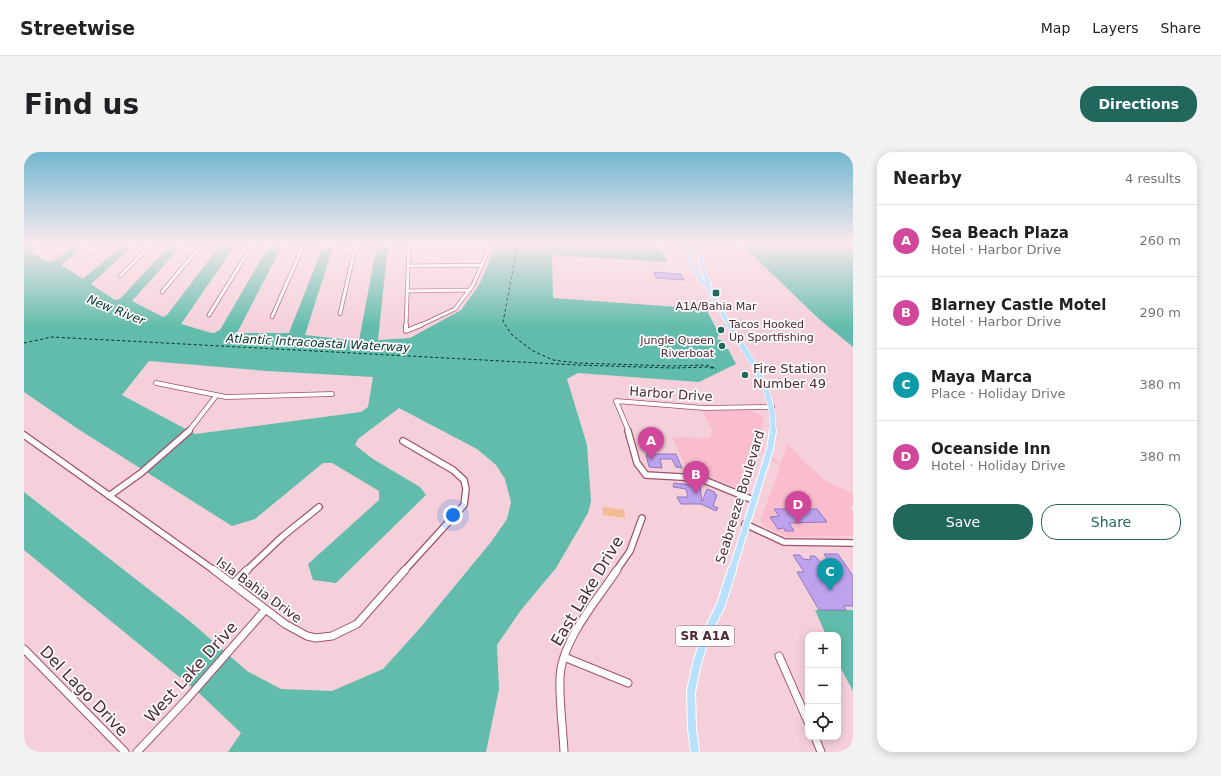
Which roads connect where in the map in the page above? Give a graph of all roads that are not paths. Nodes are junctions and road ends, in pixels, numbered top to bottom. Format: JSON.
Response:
{"nodes":[{"id":1,"x":124,"y":272,"type":"edge"},
{"id":2,"x":179,"y":272,"type":"edge"},
{"id":3,"x":236,"y":272,"type":"edge"},
{"id":4,"x":292,"y":272,"type":"edge"},
{"id":5,"x":350,"y":272,"type":"edge"},
{"id":6,"x":408,"y":272,"type":"edge"},
{"id":7,"x":479,"y":272,"type":"edge"},
{"id":8,"x":698,"y":272,"type":"edge"},
{"id":9,"x":704,"y":272,"type":"edge"},
{"id":10,"x":120,"y":276,"type":"dead end"},
{"id":11,"x":708,"y":287,"type":"junction"},
{"id":12,"x":470,"y":290,"type":"junction"},
{"id":13,"x":407,"y":291,"type":"junction"},
{"id":14,"x":162,"y":292,"type":"dead end"},
{"id":15,"x":340,"y":314,"type":"dead end"},
{"id":16,"x":209,"y":315,"type":"dead end"},
{"id":17,"x":272,"y":316,"type":"dead end"},
{"id":18,"x":156,"y":383,"type":"dead end"},
{"id":19,"x":332,"y":394,"type":"dead end"},
{"id":20,"x":216,"y":396,"type":"junction"},
{"id":21,"x":772,"y":407,"type":"junction"},
{"id":22,"x":24,"y":435,"type":"edge"},
{"id":23,"x":403,"y":441,"type":"dead end"},
{"id":24,"x":109,"y":496,"type":"junction"},
{"id":25,"x":753,"y":500,"type":"junction"},
{"id":26,"x":319,"y":507,"type":"dead end"},
{"id":27,"x":642,"y":518,"type":"dead end"},
{"id":28,"x":745,"y":524,"type":"junction"},
{"id":29,"x":853,"y":543,"type":"edge"},
{"id":30,"x":233,"y":584,"type":"junction"},
{"id":31,"x":265,"y":610,"type":"junction"},
{"id":32,"x":24,"y":649,"type":"edge"},
{"id":33,"x":779,"y":656,"type":"dead end"},
{"id":34,"x":564,"y":657,"type":"junction"},
{"id":35,"x":628,"y":683,"type":"dead end"},
{"id":36,"x":805,"y":715,"type":"edge"},
{"id":37,"x":816,"y":740,"type":"edge"},
{"id":38,"x":125,"y":752,"type":"edge"},
{"id":39,"x":137,"y":752,"type":"edge"},
{"id":40,"x":564,"y":752,"type":"edge"},
{"id":41,"x":695,"y":752,"type":"edge"},
{"id":42,"x":821,"y":752,"type":"edge"}],
"edges":[{"from":1,"to":10,"type":"street"},
{"from":2,"to":14,"type":"street"},
{"from":3,"to":16,"type":"street"},
{"from":4,"to":17,"type":"street"},
{"from":5,"to":15,"type":"street"},
{"from":6,"to":13,"type":"street"},
{"from":7,"to":12,"type":"street"},
{"from":8,"to":11,"type":"main road","name":"Seabreeze Boulevard","number":"SR A1A"},
{"from":9,"to":11,"type":"main road","number":"SR A1A"},
{"from":11,"to":21,"type":"main road","name":"Seabreeze Boulevard","number":"SR A1A"},
{"from":12,"to":13,"type":"street"},
{"from":12,"to":13,"type":"street"},
{"from":18,"to":20,"type":"street"},
{"from":19,"to":20,"type":"street"},
{"from":20,"to":24,"type":"street"},
{"from":21,"to":25,"type":"main road","name":"Seabreeze Boulevard","number":"SR A1A"},
{"from":21,"to":25,"type":"street","name":"Harbor Drive"},
{"from":22,"to":24,"type":"street","name":"Isla Bahia Drive"},
{"from":23,"to":31,"type":"street","name":"Isla Bahia Drive"},
{"from":24,"to":30,"type":"street","name":"Isla Bahia Drive"},
{"from":25,"to":28,"type":"main road","name":"Seabreeze Boulevard","number":"SR A1A"},
{"from":26,"to":30,"type":"street"},
{"from":27,"to":34,"type":"street","name":"East Lake Drive"},
{"from":28,"to":29,"type":"street"},
{"from":28,"to":41,"type":"main road","name":"Seabreeze Boulevard","number":"SR A1A"},
{"from":30,"to":31,"type":"street","name":"Isla Bahia Drive"},
{"from":31,"to":39,"type":"street","name":"West Lake Drive"},
{"from":32,"to":38,"type":"street","name":"Del Lago Drive"},
{"from":33,"to":36,"type":"street"},
{"from":34,"to":35,"type":"street"},
{"from":34,"to":40,"type":"street","name":"East Lake Drive"},
{"from":37,"to":42,"type":"street"}]}
